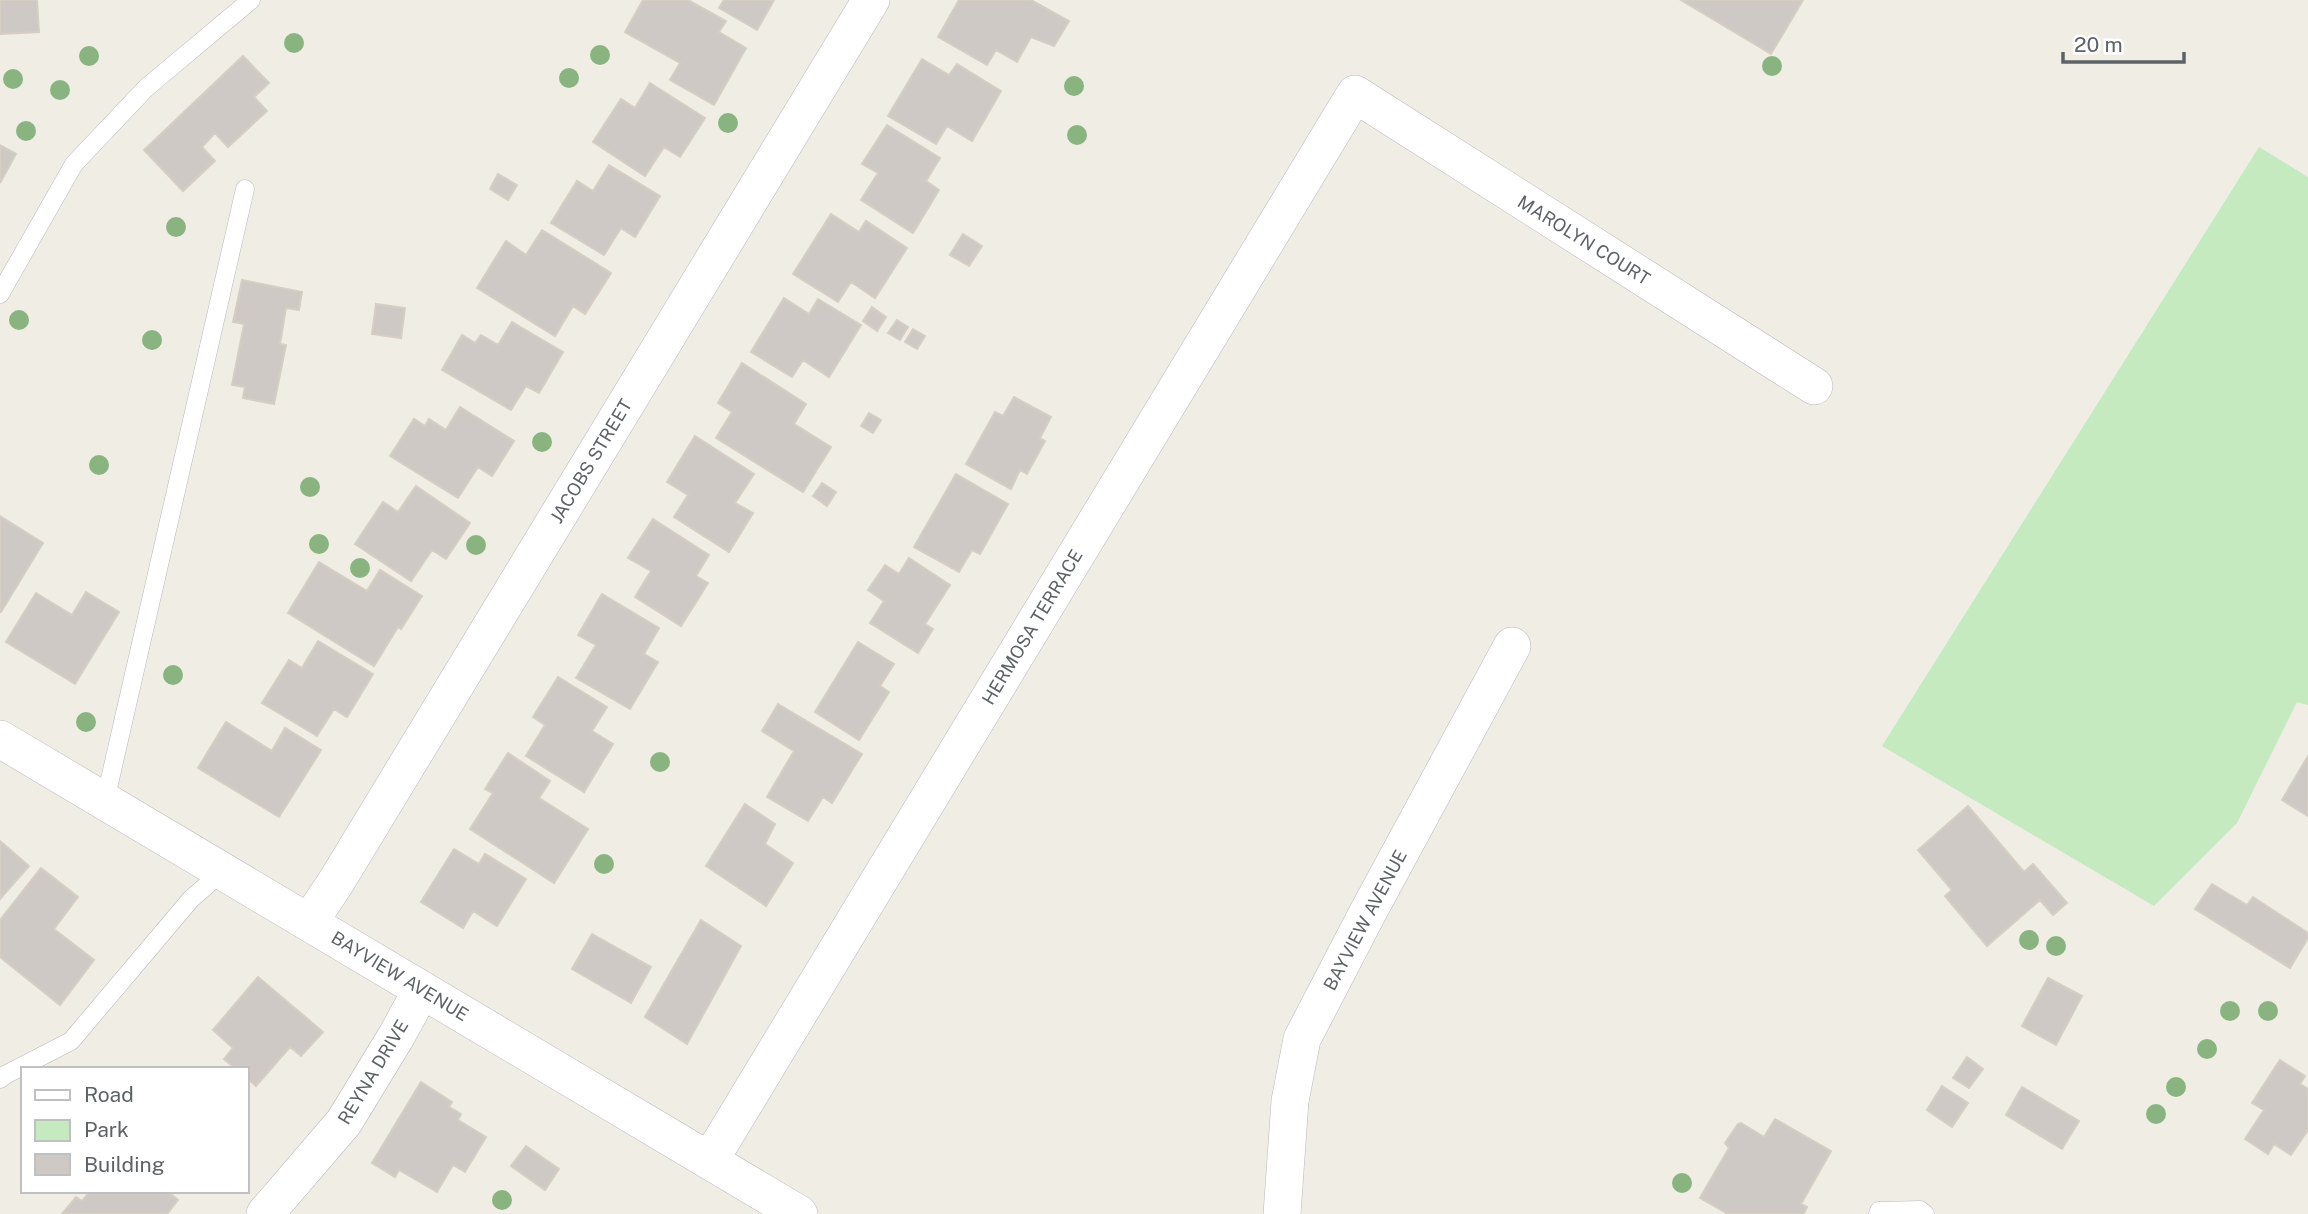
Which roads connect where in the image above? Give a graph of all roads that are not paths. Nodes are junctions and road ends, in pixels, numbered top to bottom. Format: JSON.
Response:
{"nodes":[{"id":1,"x":251,"y":0,"type":"edge"},
{"id":2,"x":871,"y":0,"type":"edge"},
{"id":3,"x":1355,"y":94,"type":"joint"},
{"id":4,"x":245,"y":189,"type":"dead end"},
{"id":5,"x":0,"y":294,"type":"edge"},
{"id":6,"x":1814,"y":386,"type":"dead end"},
{"id":7,"x":1512,"y":646,"type":"dead end"},
{"id":8,"x":0,"y":739,"type":"edge"},
{"id":9,"x":105,"y":801,"type":"junction"},
{"id":10,"x":223,"y":871,"type":"junction"},
{"id":11,"x":310,"y":922,"type":"junction"},
{"id":12,"x":421,"y":991,"type":"junction"},
{"id":13,"x":2,"y":1075,"type":"edge"},
{"id":14,"x":710,"y":1160,"type":"junction"},
{"id":15,"x":265,"y":1214,"type":"edge"},
{"id":16,"x":799,"y":1214,"type":"edge"},
{"id":17,"x":1282,"y":1214,"type":"edge"},
{"id":18,"x":1878,"y":1214,"type":"edge"},
{"id":19,"x":1925,"y":1214,"type":"edge"}],
"edges":[{"from":1,"to":5,"type":"lane"},
{"from":2,"to":11,"type":"street","name":"JACOBS STREET"},
{"from":3,"to":6,"type":"street","name":"MAROLYN COURT"},
{"from":3,"to":14,"type":"street","name":"HERMOSA TERRACE"},
{"from":4,"to":9,"type":"lane"},
{"from":7,"to":17,"type":"street","name":"BAYVIEW AVENUE"},
{"from":8,"to":9,"type":"street","name":"BAYVIEW AVENUE"},
{"from":9,"to":10,"type":"street","name":"BAYVIEW AVENUE"},
{"from":10,"to":11,"type":"street","name":"BAYVIEW AVENUE"},
{"from":10,"to":13,"type":"lane"},
{"from":11,"to":12,"type":"street","name":"BAYVIEW AVENUE"},
{"from":12,"to":14,"type":"street","name":"BAYVIEW AVENUE"},
{"from":12,"to":15,"type":"street","name":"REYNA DRIVE"},
{"from":14,"to":16,"type":"street","name":"BAYVIEW AVENUE"},
{"from":18,"to":19,"type":"lane"}]}
